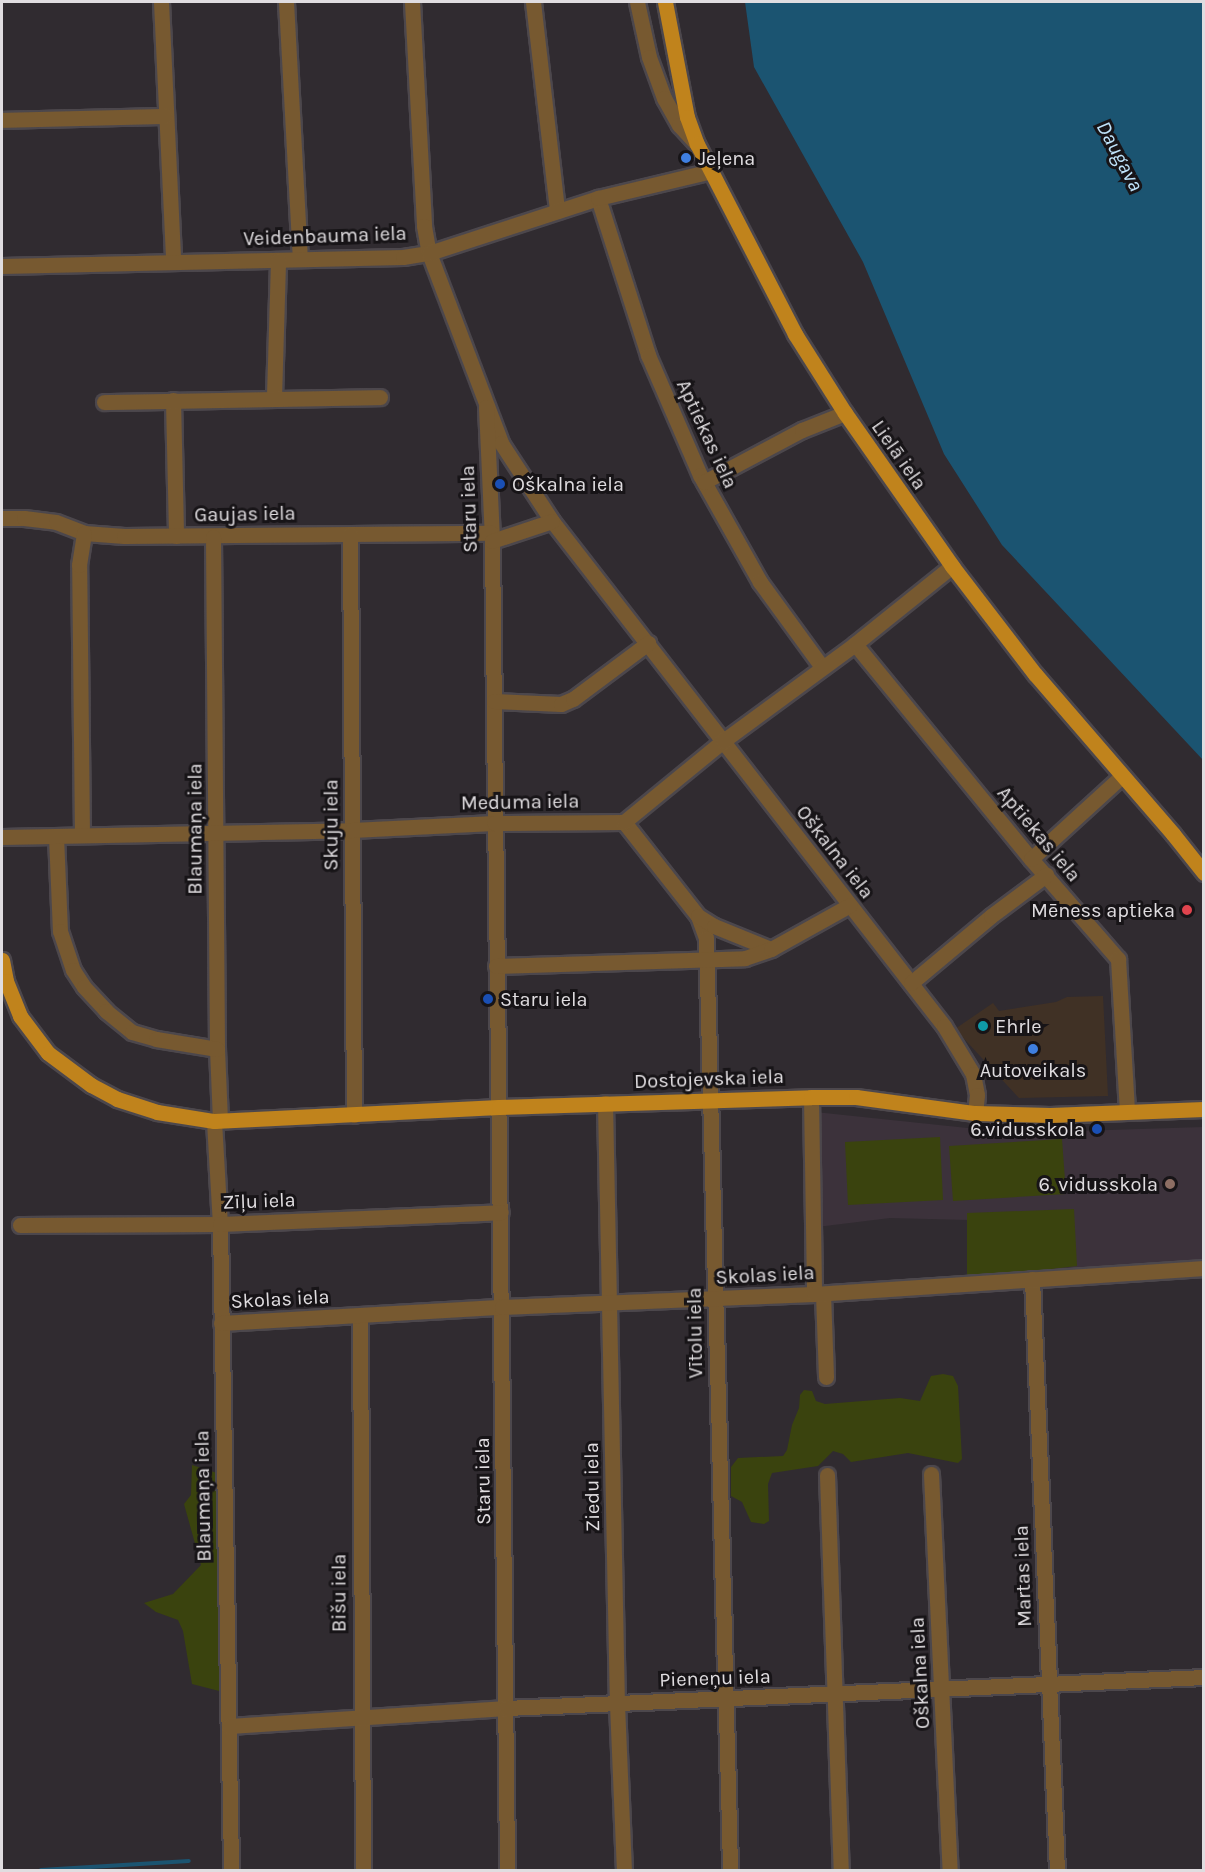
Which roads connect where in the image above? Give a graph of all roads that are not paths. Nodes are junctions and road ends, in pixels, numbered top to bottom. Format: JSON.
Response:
{"nodes":[{"id":1,"x":161,"y":2,"type":"edge"},
{"id":2,"x":286,"y":2,"type":"edge"},
{"id":3,"x":412,"y":2,"type":"edge"},
{"id":4,"x":533,"y":2,"type":"edge"},
{"id":5,"x":637,"y":2,"type":"edge"},
{"id":6,"x":665,"y":2,"type":"edge"},
{"id":7,"x":165,"y":116,"type":"junction"},
{"id":8,"x":2,"y":120,"type":"edge"},
{"id":9,"x":697,"y":144,"type":"junction"},
{"id":10,"x":711,"y":171,"type":"junction"},
{"id":11,"x":598,"y":198,"type":"junction"},
{"id":12,"x":557,"y":211,"type":"junction"},
{"id":13,"x":429,"y":252,"type":"junction"},
{"id":14,"x":300,"y":258,"type":"junction"},
{"id":15,"x":173,"y":260,"type":"junction"},
{"id":16,"x":278,"y":260,"type":"junction"},
{"id":17,"x":2,"y":266,"type":"edge"},
{"id":18,"x":274,"y":397,"type":"junction"},
{"id":19,"x":380,"y":397,"type":"dead end"},
{"id":20,"x":173,"y":400,"type":"junction"},
{"id":21,"x":104,"y":402,"type":"dead end"},
{"id":22,"x":486,"y":407,"type":"junction"},
{"id":23,"x":844,"y":413,"type":"junction"},
{"id":24,"x":704,"y":482,"type":"junction"},
{"id":25,"x":2,"y":518,"type":"edge"},
{"id":26,"x":552,"y":521,"type":"junction"},
{"id":27,"x":84,"y":532,"type":"junction"},
{"id":28,"x":350,"y":534,"type":"junction"},
{"id":29,"x":176,"y":536,"type":"junction"},
{"id":30,"x":213,"y":537,"type":"junction"},
{"id":31,"x":491,"y":537,"type":"junction"},
{"id":32,"x":952,"y":566,"type":"junction"},
{"id":33,"x":648,"y":643,"type":"junction"},
{"id":34,"x":855,"y":644,"type":"junction"},
{"id":35,"x":822,"y":666,"type":"junction"},
{"id":36,"x":494,"y":701,"type":"junction"},
{"id":37,"x":723,"y":741,"type":"junction"},
{"id":38,"x":1122,"y":776,"type":"junction"},
{"id":39,"x":624,"y":822,"type":"junction"},
{"id":40,"x":494,"y":823,"type":"junction"},
{"id":41,"x":352,"y":830,"type":"junction"},
{"id":42,"x":216,"y":833,"type":"junction"},
{"id":43,"x":82,"y":835,"type":"junction"},
{"id":44,"x":56,"y":836,"type":"junction"},
{"id":45,"x":2,"y":837,"type":"edge"},
{"id":46,"x":1031,"y":860,"type":"junction"},
{"id":47,"x":1203,"y":873,"type":"edge"},
{"id":48,"x":1046,"y":875,"type":"junction"},
{"id":49,"x":850,"y":904,"type":"junction"},
{"id":50,"x":698,"y":916,"type":"junction"},
{"id":51,"x":771,"y":949,"type":"junction"},
{"id":52,"x":2,"y":960,"type":"edge"},
{"id":53,"x":707,"y":961,"type":"junction"},
{"id":54,"x":496,"y":966,"type":"junction"},
{"id":55,"x":910,"y":983,"type":"junction"},
{"id":56,"x":217,"y":1049,"type":"junction"},
{"id":57,"x":811,"y":1097,"type":"junction"},
{"id":58,"x":708,"y":1099,"type":"junction"},
{"id":59,"x":604,"y":1103,"type":"junction"},
{"id":60,"x":499,"y":1107,"type":"junction"},
{"id":61,"x":1203,"y":1109,"type":"edge"},
{"id":62,"x":1127,"y":1112,"type":"junction"},
{"id":63,"x":975,"y":1113,"type":"junction"},
{"id":64,"x":354,"y":1115,"type":"junction"},
{"id":65,"x":217,"y":1121,"type":"junction"},
{"id":66,"x":501,"y":1212,"type":"junction"},
{"id":67,"x":220,"y":1224,"type":"junction"},
{"id":68,"x":20,"y":1225,"type":"dead end"},
{"id":69,"x":1203,"y":1268,"type":"edge"},
{"id":70,"x":1032,"y":1279,"type":"junction"},
{"id":71,"x":819,"y":1294,"type":"junction"},
{"id":72,"x":715,"y":1299,"type":"junction"},
{"id":73,"x":610,"y":1302,"type":"junction"},
{"id":74,"x":502,"y":1307,"type":"junction"},
{"id":75,"x":360,"y":1315,"type":"junction"},
{"id":76,"x":221,"y":1323,"type":"junction"},
{"id":77,"x":825,"y":1377,"type":"dead end"},
{"id":78,"x":931,"y":1474,"type":"dead end"},
{"id":79,"x":827,"y":1475,"type":"dead end"},
{"id":80,"x":1203,"y":1677,"type":"edge"},
{"id":81,"x":1048,"y":1683,"type":"junction"},
{"id":82,"x":942,"y":1688,"type":"junction"},
{"id":83,"x":834,"y":1695,"type":"junction"},
{"id":84,"x":724,"y":1698,"type":"junction"},
{"id":85,"x":617,"y":1704,"type":"junction"},
{"id":86,"x":506,"y":1708,"type":"junction"},
{"id":87,"x":360,"y":1717,"type":"junction"},
{"id":88,"x":229,"y":1726,"type":"junction"},
{"id":89,"x":231,"y":1870,"type":"edge"},
{"id":90,"x":363,"y":1870,"type":"edge"},
{"id":91,"x":507,"y":1870,"type":"edge"},
{"id":92,"x":624,"y":1870,"type":"edge"},
{"id":93,"x":730,"y":1870,"type":"edge"},
{"id":94,"x":841,"y":1870,"type":"edge"},
{"id":95,"x":950,"y":1870,"type":"edge"},
{"id":96,"x":1057,"y":1870,"type":"edge"}],
"edges":[{"from":1,"to":7,"type":"street"},
{"from":2,"to":14,"type":"street"},
{"from":3,"to":13,"type":"street","name":"Oškalna iela"},
{"from":4,"to":12,"type":"street"},
{"from":5,"to":9,"type":"street"},
{"from":6,"to":9,"type":"main road","name":"Lielā iela"},
{"from":7,"to":8,"type":"street"},
{"from":7,"to":15,"type":"street"},
{"from":9,"to":10,"type":"main road","name":"Lielā iela"},
{"from":10,"to":11,"type":"street","name":"Veidenbauma iela"},
{"from":10,"to":23,"type":"main road","name":"Lielā iela"},
{"from":11,"to":12,"type":"street","name":"Veidenbauma iela"},
{"from":11,"to":24,"type":"street","name":"Aptiekas iela"},
{"from":12,"to":13,"type":"street","name":"Veidenbauma iela"},
{"from":13,"to":14,"type":"street","name":"Veidenbauma iela"},
{"from":13,"to":22,"type":"street","name":"Oškalna iela"},
{"from":14,"to":16,"type":"street","name":"Veidenbauma iela"},
{"from":15,"to":16,"type":"street","name":"Veidenbauma iela"},
{"from":15,"to":17,"type":"street","name":"Veidenbauma iela"},
{"from":16,"to":18,"type":"street"},
{"from":18,"to":19,"type":"street"},
{"from":18,"to":20,"type":"street"},
{"from":20,"to":21,"type":"street"},
{"from":20,"to":29,"type":"street"},
{"from":22,"to":26,"type":"street","name":"Oškalna iela"},
{"from":22,"to":31,"type":"street","name":"Staru iela"},
{"from":23,"to":24,"type":"street"},
{"from":23,"to":32,"type":"main road","name":"Lielā iela"},
{"from":24,"to":35,"type":"street","name":"Aptiekas iela"},
{"from":25,"to":27,"type":"street","name":"Gaujas iela"},
{"from":26,"to":31,"type":"street","name":"Gaujas iela"},
{"from":26,"to":33,"type":"street","name":"Oškalna iela"},
{"from":27,"to":29,"type":"street","name":"Gaujas iela"},
{"from":27,"to":43,"type":"street"},
{"from":28,"to":30,"type":"street","name":"Gaujas iela"},
{"from":28,"to":31,"type":"street","name":"Gaujas iela"},
{"from":28,"to":41,"type":"street","name":"Skuju iela"},
{"from":29,"to":30,"type":"street","name":"Gaujas iela"},
{"from":30,"to":42,"type":"street","name":"Blaumaņa iela"},
{"from":31,"to":36,"type":"street","name":"Staru iela"},
{"from":32,"to":34,"type":"street"},
{"from":32,"to":38,"type":"main road","name":"Lielā iela"},
{"from":33,"to":36,"type":"street"},
{"from":33,"to":37,"type":"street","name":"Oškalna iela"},
{"from":34,"to":35,"type":"street"},
{"from":34,"to":46,"type":"street","name":"Aptiekas iela"},
{"from":35,"to":37,"type":"street"},
{"from":36,"to":40,"type":"street","name":"Staru iela"},
{"from":37,"to":39,"type":"street"},
{"from":37,"to":49,"type":"street","name":"Oškalna iela"},
{"from":38,"to":46,"type":"street"},
{"from":38,"to":47,"type":"main road","name":"Lielā iela"},
{"from":39,"to":40,"type":"street","name":"Meduma iela"},
{"from":39,"to":50,"type":"street","name":"Vītolu iela"},
{"from":40,"to":41,"type":"street","name":"Meduma iela"},
{"from":40,"to":54,"type":"street","name":"Staru iela"},
{"from":41,"to":42,"type":"street","name":"Meduma iela"},
{"from":41,"to":64,"type":"street","name":"Skuju iela"},
{"from":42,"to":43,"type":"street","name":"Meduma iela"},
{"from":42,"to":56,"type":"street","name":"Blaumaņa iela"},
{"from":43,"to":44,"type":"street","name":"Meduma iela"},
{"from":44,"to":45,"type":"street","name":"Meduma iela"},
{"from":44,"to":56,"type":"street"},
{"from":46,"to":48,"type":"street","name":"Aptiekas iela"},
{"from":48,"to":55,"type":"street"},
{"from":48,"to":62,"type":"street","name":"Aptiekas iela"},
{"from":49,"to":51,"type":"street"},
{"from":49,"to":55,"type":"street","name":"Oškalna iela"},
{"from":50,"to":51,"type":"street"},
{"from":50,"to":53,"type":"street","name":"Vītolu iela"},
{"from":51,"to":53,"type":"street"},
{"from":52,"to":65,"type":"main road","name":"Dostojevska iela"},
{"from":53,"to":54,"type":"street"},
{"from":53,"to":58,"type":"street","name":"Vītolu iela"},
{"from":54,"to":60,"type":"street","name":"Staru iela"},
{"from":55,"to":63,"type":"street","name":"Oškalna iela"},
{"from":56,"to":65,"type":"street","name":"Blaumaņa iela"},
{"from":57,"to":58,"type":"main road","name":"Dostojevska iela"},
{"from":57,"to":63,"type":"main road","name":"Dostojevska iela"},
{"from":57,"to":71,"type":"street"},
{"from":58,"to":59,"type":"main road","name":"Dostojevska iela"},
{"from":58,"to":72,"type":"street","name":"Vītolu iela"},
{"from":59,"to":60,"type":"main road","name":"Dostojevska iela"},
{"from":59,"to":73,"type":"street","name":"Ziedu iela"},
{"from":60,"to":64,"type":"main road","name":"Dostojevska iela"},
{"from":60,"to":66,"type":"street","name":"Staru iela"},
{"from":61,"to":62,"type":"main road","name":"Dostojevska iela"},
{"from":62,"to":63,"type":"main road","name":"Dostojevska iela"},
{"from":64,"to":65,"type":"main road","name":"Dostojevska iela"},
{"from":65,"to":67,"type":"street","name":"Blaumaņa iela"},
{"from":66,"to":67,"type":"street","name":"Zīļu iela"},
{"from":66,"to":74,"type":"street","name":"Staru iela"},
{"from":67,"to":68,"type":"street","name":"Zīļu iela"},
{"from":67,"to":76,"type":"street","name":"Blaumaņa iela"},
{"from":69,"to":70,"type":"street","name":"Skolas iela"},
{"from":70,"to":71,"type":"street","name":"Skolas iela"},
{"from":70,"to":81,"type":"street","name":"Martas iela"},
{"from":71,"to":72,"type":"street","name":"Skolas iela"},
{"from":71,"to":77,"type":"street"},
{"from":72,"to":73,"type":"street","name":"Skolas iela"},
{"from":72,"to":84,"type":"street","name":"Vītolu iela"},
{"from":73,"to":74,"type":"street","name":"Skolas iela"},
{"from":73,"to":85,"type":"street","name":"Ziedu iela"},
{"from":74,"to":75,"type":"street","name":"Skolas iela"},
{"from":74,"to":86,"type":"street","name":"Staru iela"},
{"from":75,"to":76,"type":"street","name":"Skolas iela"},
{"from":75,"to":87,"type":"street","name":"Bišu iela"},
{"from":76,"to":88,"type":"street","name":"Blaumaņa iela"},
{"from":78,"to":82,"type":"street","name":"Oškalna iela"},
{"from":79,"to":83,"type":"street"},
{"from":80,"to":81,"type":"street","name":"Pieneņu iela"},
{"from":81,"to":82,"type":"street","name":"Pieneņu iela"},
{"from":81,"to":96,"type":"street","name":"Martas iela"},
{"from":82,"to":83,"type":"street","name":"Pieneņu iela"},
{"from":82,"to":95,"type":"street","name":"Oškalna iela"},
{"from":83,"to":84,"type":"street","name":"Pieneņu iela"},
{"from":83,"to":94,"type":"street"},
{"from":84,"to":85,"type":"street","name":"Pieneņu iela"},
{"from":84,"to":93,"type":"street","name":"Vītolu iela"},
{"from":85,"to":86,"type":"street","name":"Pieneņu iela"},
{"from":85,"to":92,"type":"street","name":"Ziedu iela"},
{"from":86,"to":87,"type":"street","name":"Pieneņu iela"},
{"from":86,"to":91,"type":"street","name":"Staru iela"},
{"from":87,"to":88,"type":"street","name":"Pieneņu iela"},
{"from":87,"to":90,"type":"street","name":"Bišu iela"},
{"from":88,"to":89,"type":"street","name":"Blaumaņa iela"}]}
